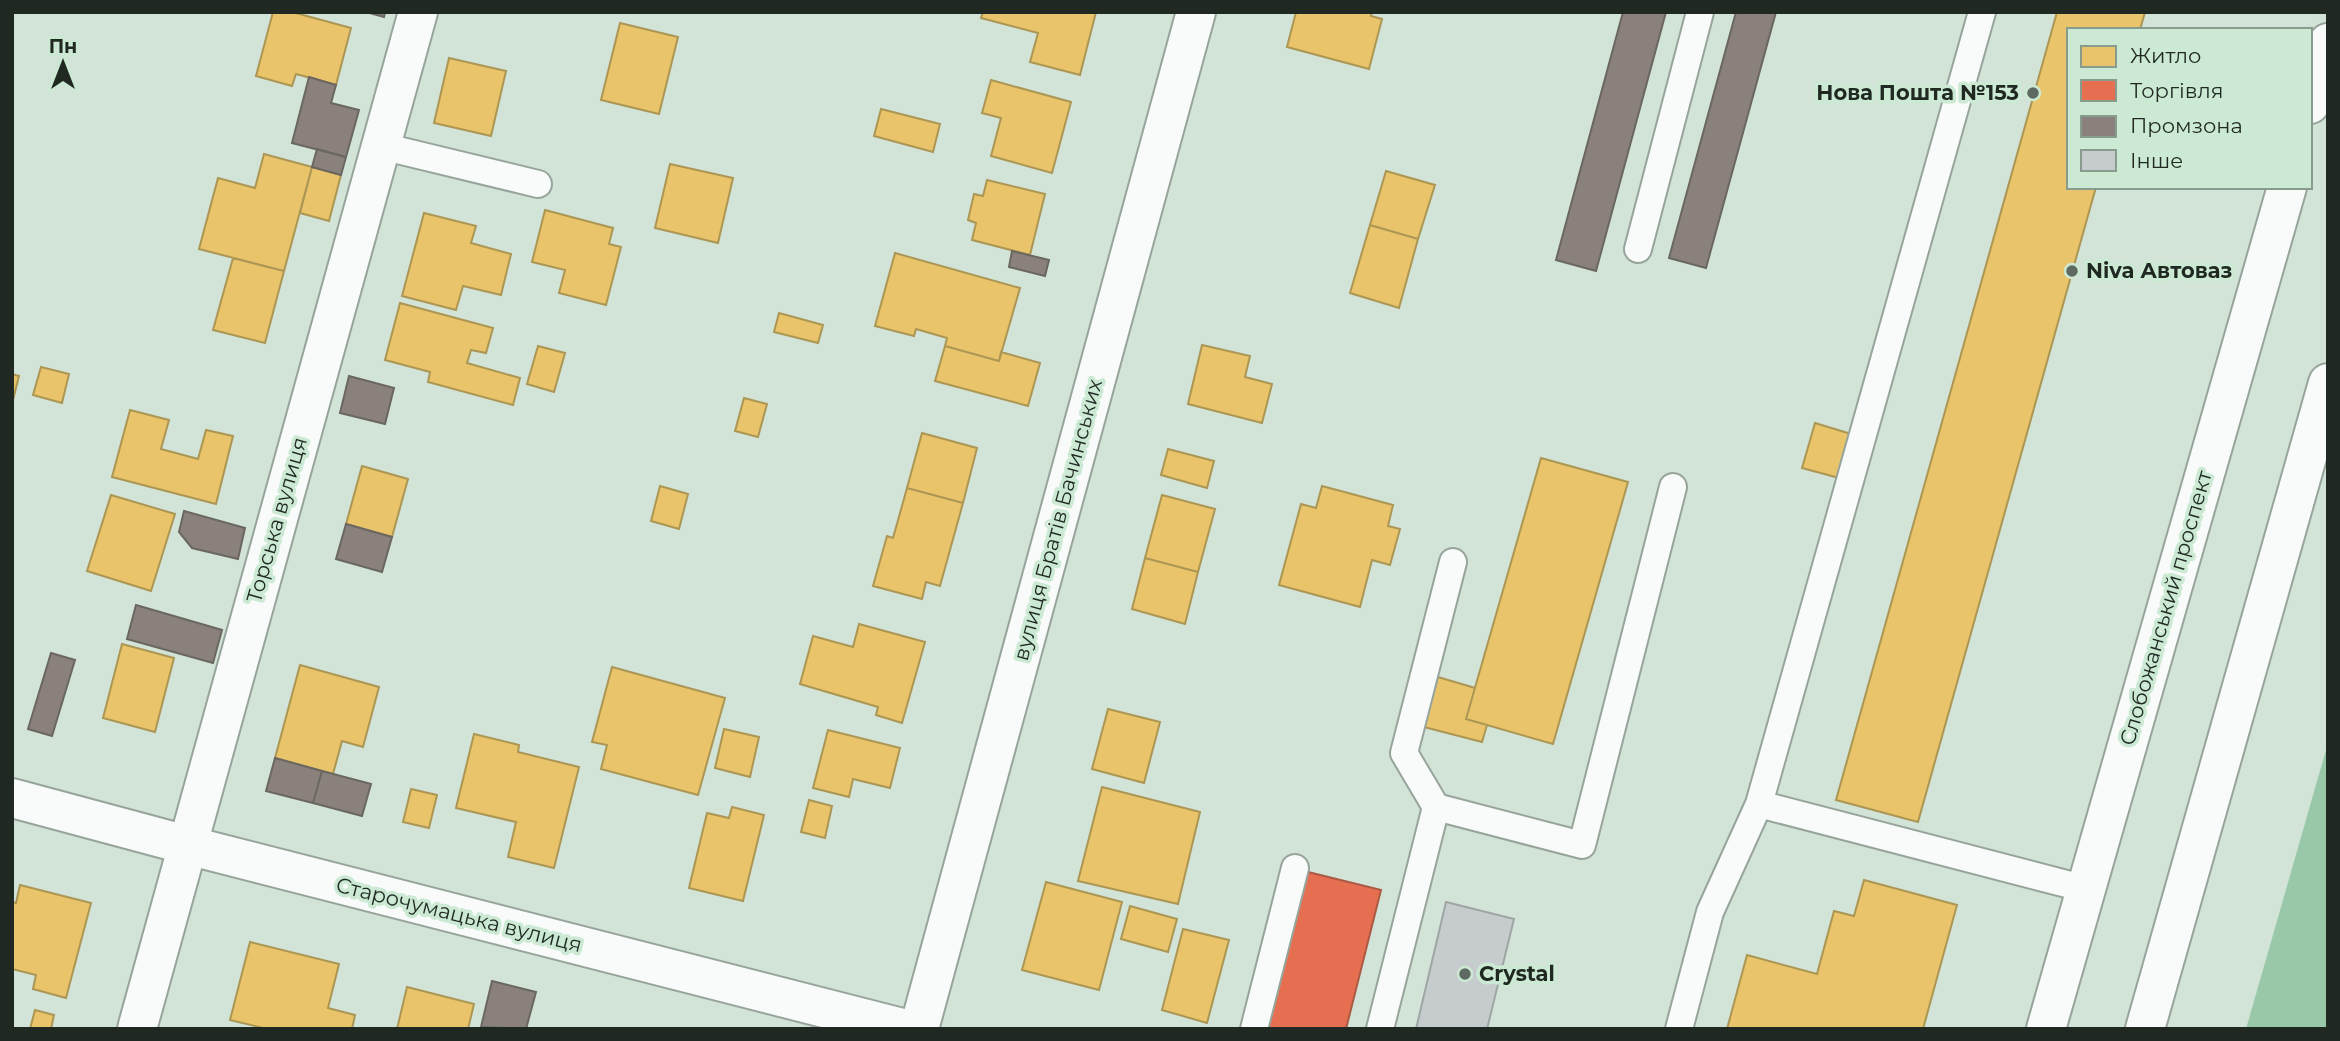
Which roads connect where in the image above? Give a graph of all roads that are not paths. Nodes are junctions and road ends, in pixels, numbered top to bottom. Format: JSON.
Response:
{"nodes":[{"id":1,"x":418,"y":12,"type":"edge"},
{"id":2,"x":1196,"y":12,"type":"edge"},
{"id":3,"x":1700,"y":12,"type":"edge"},
{"id":4,"x":1982,"y":12,"type":"edge"},
{"id":5,"x":2328,"y":43,"type":"edge"},
{"id":6,"x":2312,"y":97,"type":"edge"},
{"id":7,"x":381,"y":146,"type":"junction"},
{"id":8,"x":538,"y":184,"type":"dead end"},
{"id":9,"x":2286,"y":189,"type":"edge"},
{"id":10,"x":1638,"y":249,"type":"dead end"},
{"id":11,"x":2328,"y":383,"type":"edge"},
{"id":12,"x":1674,"y":487,"type":"dead end"},
{"id":13,"x":1453,"y":562,"type":"dead end"},
{"id":14,"x":12,"y":798,"type":"edge"},
{"id":15,"x":1759,"y":804,"type":"junction"},
{"id":16,"x":1436,"y":807,"type":"junction"},
{"id":17,"x":187,"y":845,"type":"junction"},
{"id":18,"x":1296,"y":868,"type":"dead end"},
{"id":19,"x":2086,"y":889,"type":"junction"},
{"id":20,"x":137,"y":1029,"type":"edge"},
{"id":21,"x":906,"y":1029,"type":"edge"},
{"id":22,"x":919,"y":1029,"type":"edge"},
{"id":23,"x":1254,"y":1029,"type":"edge"},
{"id":24,"x":1380,"y":1029,"type":"edge"},
{"id":25,"x":1679,"y":1029,"type":"edge"},
{"id":26,"x":2046,"y":1029,"type":"edge"},
{"id":27,"x":2145,"y":1029,"type":"edge"}],
"edges":[{"from":1,"to":7,"type":"street","name":"Торська вулиця"},
{"from":2,"to":22,"type":"street","name":"вулиця Братів Бачинських"},
{"from":3,"to":10,"type":"lane"},
{"from":4,"to":15,"type":"lane"},
{"from":5,"to":6,"type":"street"},
{"from":7,"to":8,"type":"lane"},
{"from":7,"to":17,"type":"street","name":"Торська вулиця"},
{"from":9,"to":19,"type":"street","name":"Слобожанський проспект"},
{"from":11,"to":27,"type":"street"},
{"from":12,"to":16,"type":"lane"},
{"from":13,"to":16,"type":"lane"},
{"from":14,"to":17,"type":"street","name":"Старочумацька вулиця"},
{"from":15,"to":19,"type":"lane"},
{"from":15,"to":25,"type":"lane"},
{"from":16,"to":24,"type":"lane"},
{"from":17,"to":20,"type":"street","name":"Торська вулиця"},
{"from":17,"to":21,"type":"street","name":"Старочумацька вулиця"},
{"from":18,"to":23,"type":"lane"},
{"from":19,"to":26,"type":"street","name":"Слобожанський проспект"}]}
